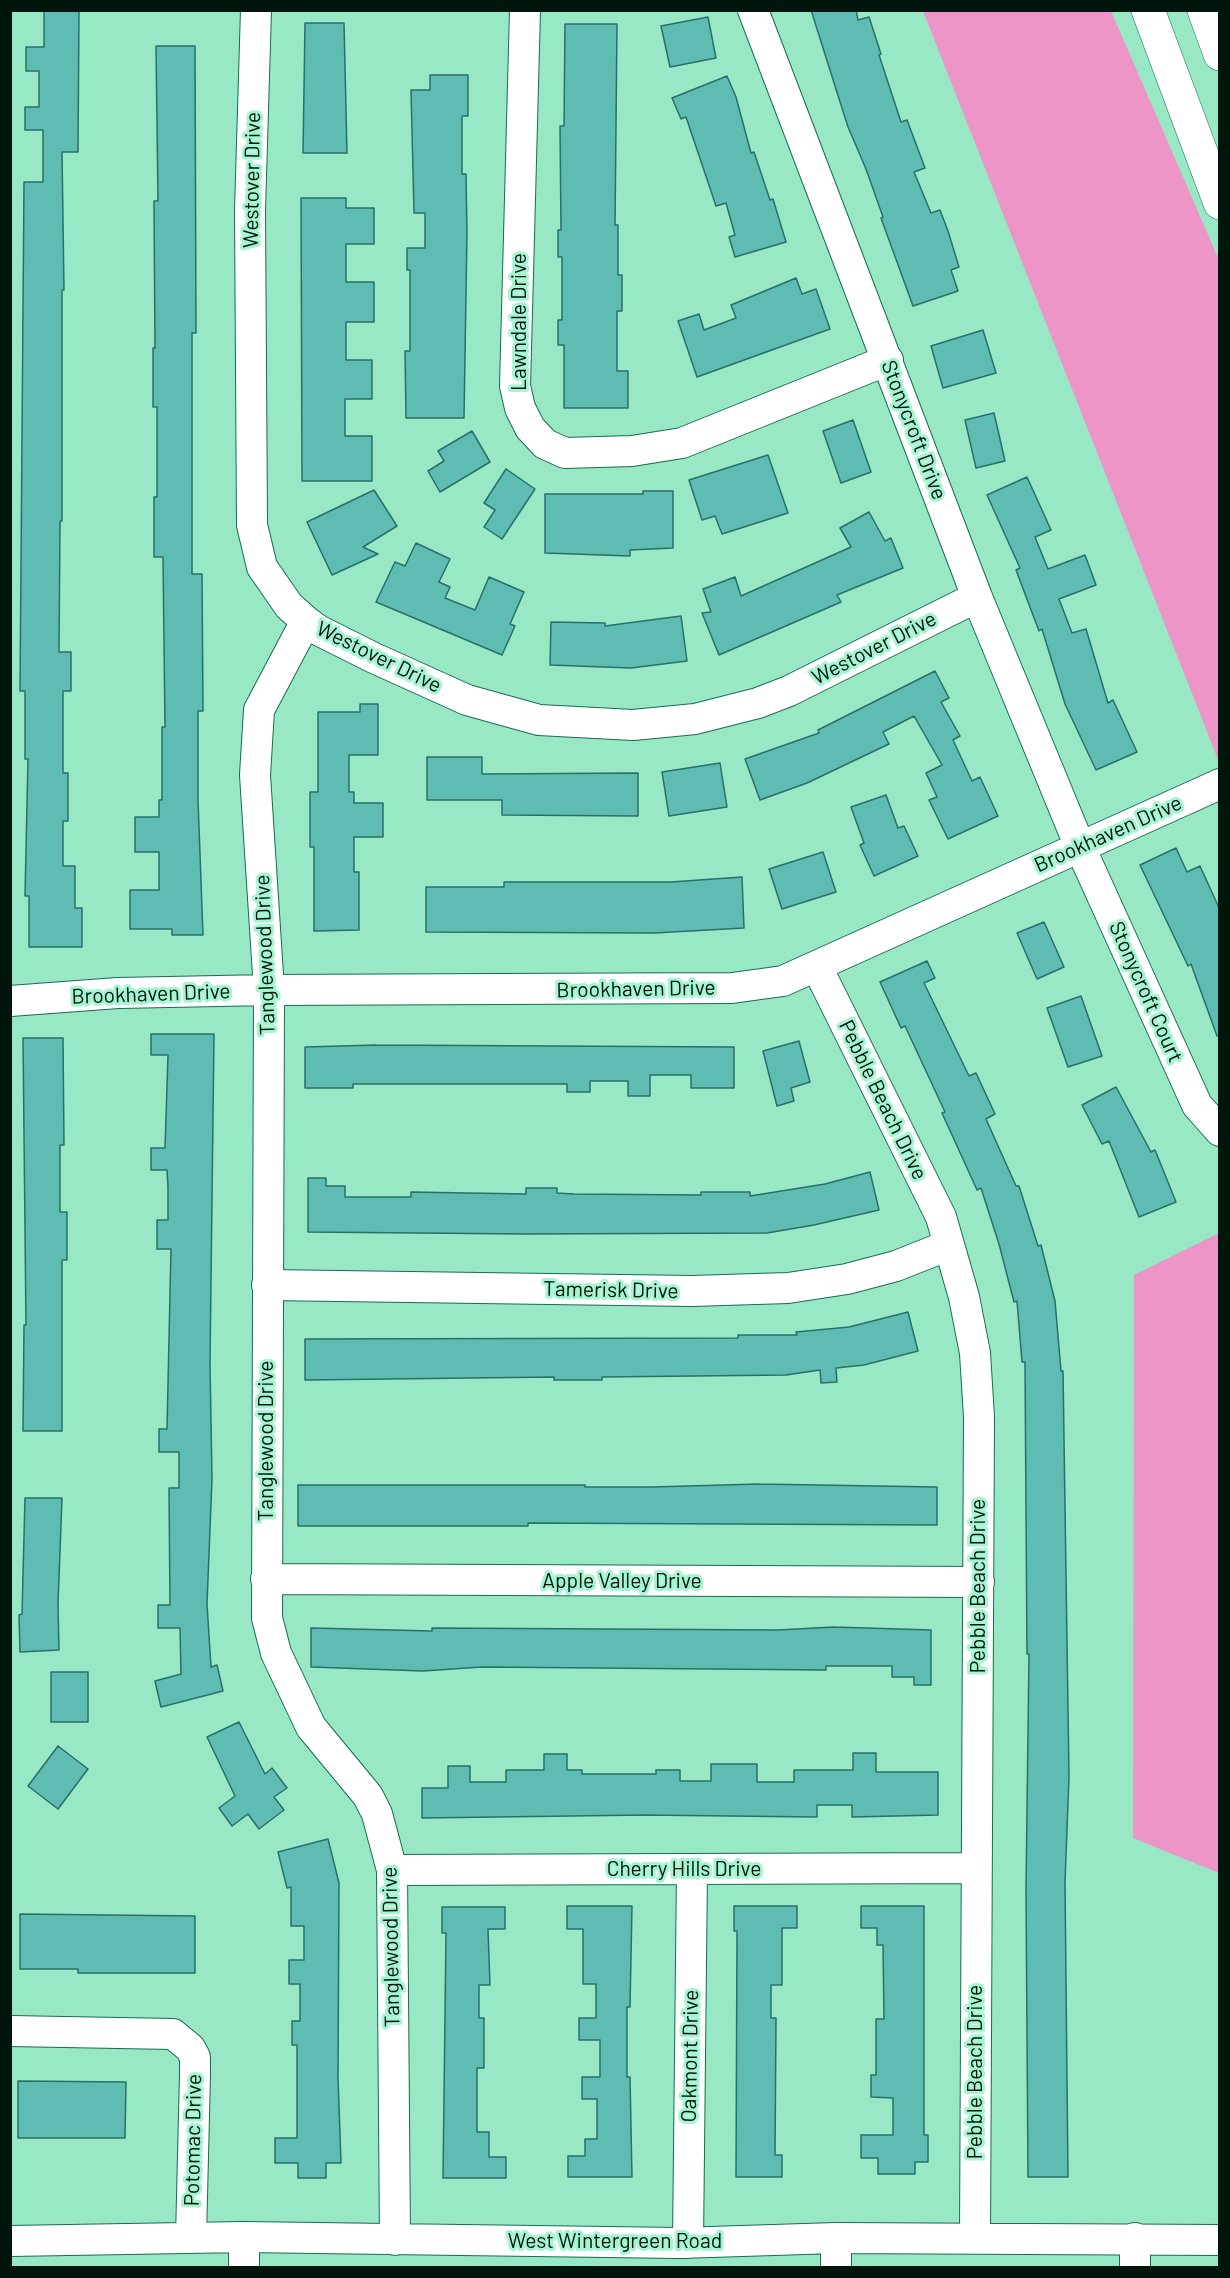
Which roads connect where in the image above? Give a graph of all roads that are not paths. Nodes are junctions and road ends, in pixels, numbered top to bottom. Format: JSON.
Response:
{"nodes":[{"id":1,"x":256,"y":10,"type":"edge"},
{"id":2,"x":525,"y":10,"type":"edge"},
{"id":3,"x":753,"y":10,"type":"edge"},
{"id":4,"x":1148,"y":10,"type":"edge"},
{"id":5,"x":1204,"y":10,"type":"edge"},
{"id":6,"x":1220,"y":54,"type":"edge"},
{"id":7,"x":1220,"y":203,"type":"edge"},
{"id":8,"x":888,"y":360,"type":"junction"},
{"id":9,"x":977,"y":597,"type":"junction"},
{"id":10,"x":306,"y":621,"type":"junction"},
{"id":11,"x":1220,"y":784,"type":"edge"},
{"id":12,"x":1080,"y":847,"type":"junction"},
{"id":13,"x":817,"y":967,"type":"junction"},
{"id":14,"x":269,"y":990,"type":"junction"},
{"id":15,"x":10,"y":1001,"type":"edge"},
{"id":16,"x":1220,"y":1131,"type":"edge"},
{"id":17,"x":949,"y":1245,"type":"junction"},
{"id":18,"x":267,"y":1284,"type":"junction"},
{"id":19,"x":266,"y":1579,"type":"junction"},
{"id":20,"x":979,"y":1582,"type":"junction"},
{"id":21,"x":976,"y":1868,"type":"junction"},
{"id":22,"x":692,"y":1869,"type":"junction"},
{"id":23,"x":392,"y":1870,"type":"junction"},
{"id":24,"x":10,"y":2031,"type":"edge"},
{"id":25,"x":244,"y":2237,"type":"junction"},
{"id":26,"x":191,"y":2238,"type":"junction"},
{"id":27,"x":836,"y":2238,"type":"junction"},
{"id":28,"x":975,"y":2238,"type":"junction"},
{"id":29,"x":1135,"y":2238,"type":"junction"},
{"id":30,"x":394,"y":2240,"type":"junction"},
{"id":31,"x":1220,"y":2240,"type":"edge"},
{"id":32,"x":10,"y":2241,"type":"edge"},
{"id":33,"x":688,"y":2242,"type":"junction"},
{"id":34,"x":540,"y":2254,"type":"edge"},
{"id":35,"x":244,"y":2268,"type":"edge"},
{"id":36,"x":836,"y":2268,"type":"edge"},
{"id":37,"x":1135,"y":2268,"type":"edge"}],
"edges":[{"from":1,"to":10,"type":"street","name":"Westover Drive"},
{"from":2,"to":8,"type":"street","name":"Lawndale Drive"},
{"from":3,"to":8,"type":"street","name":"Stonycroft Drive"},
{"from":4,"to":7,"type":"main road"},
{"from":5,"to":6,"type":"main road"},
{"from":8,"to":9,"type":"street","name":"Stonycroft Drive"},
{"from":9,"to":10,"type":"street","name":"Westover Drive"},
{"from":9,"to":12,"type":"street","name":"Stonycroft Drive"},
{"from":10,"to":14,"type":"street","name":"Tanglewood Drive"},
{"from":11,"to":12,"type":"street","name":"Brookhaven Drive"},
{"from":12,"to":13,"type":"street","name":"Brookhaven Drive"},
{"from":12,"to":16,"type":"street","name":"Stonycroft Court"},
{"from":13,"to":14,"type":"street","name":"Brookhaven Drive"},
{"from":13,"to":17,"type":"street","name":"Pebble Beach Drive"},
{"from":14,"to":15,"type":"street","name":"Brookhaven Drive"},
{"from":14,"to":18,"type":"street","name":"Tanglewood Drive"},
{"from":17,"to":18,"type":"street","name":"Tamerisk Drive"},
{"from":17,"to":20,"type":"street","name":"Pebble Beach Drive"},
{"from":18,"to":19,"type":"street","name":"Tanglewood Drive"},
{"from":19,"to":20,"type":"street","name":"Apple Valley Drive"},
{"from":19,"to":23,"type":"street","name":"Tanglewood Drive"},
{"from":20,"to":21,"type":"street","name":"Pebble Beach Drive"},
{"from":21,"to":22,"type":"street","name":"Cherry Hills Drive"},
{"from":21,"to":28,"type":"street","name":"Pebble Beach Drive"},
{"from":22,"to":23,"type":"street","name":"Cherry Hills Drive"},
{"from":22,"to":33,"type":"street","name":"Oakmont Drive"},
{"from":23,"to":30,"type":"street","name":"Tanglewood Drive"},
{"from":24,"to":26,"type":"street","name":"Potomac Drive"},
{"from":25,"to":26,"type":"street","name":"West Wintergreen Road"},
{"from":25,"to":30,"type":"street","name":"West Wintergreen Road"},
{"from":25,"to":35,"type":"street"},
{"from":26,"to":32,"type":"street","name":"West Wintergreen Road"},
{"from":27,"to":28,"type":"street","name":"West Wintergreen Road"},
{"from":27,"to":33,"type":"street","name":"West Wintergreen Road"},
{"from":27,"to":36,"type":"street"},
{"from":28,"to":29,"type":"street","name":"West Wintergreen Road"},
{"from":29,"to":31,"type":"street","name":"West Wintergreen Road"},
{"from":29,"to":37,"type":"street"},
{"from":30,"to":34,"type":"street","name":"West Wintergreen Road"},
{"from":33,"to":34,"type":"street","name":"West Wintergreen Road"}]}
